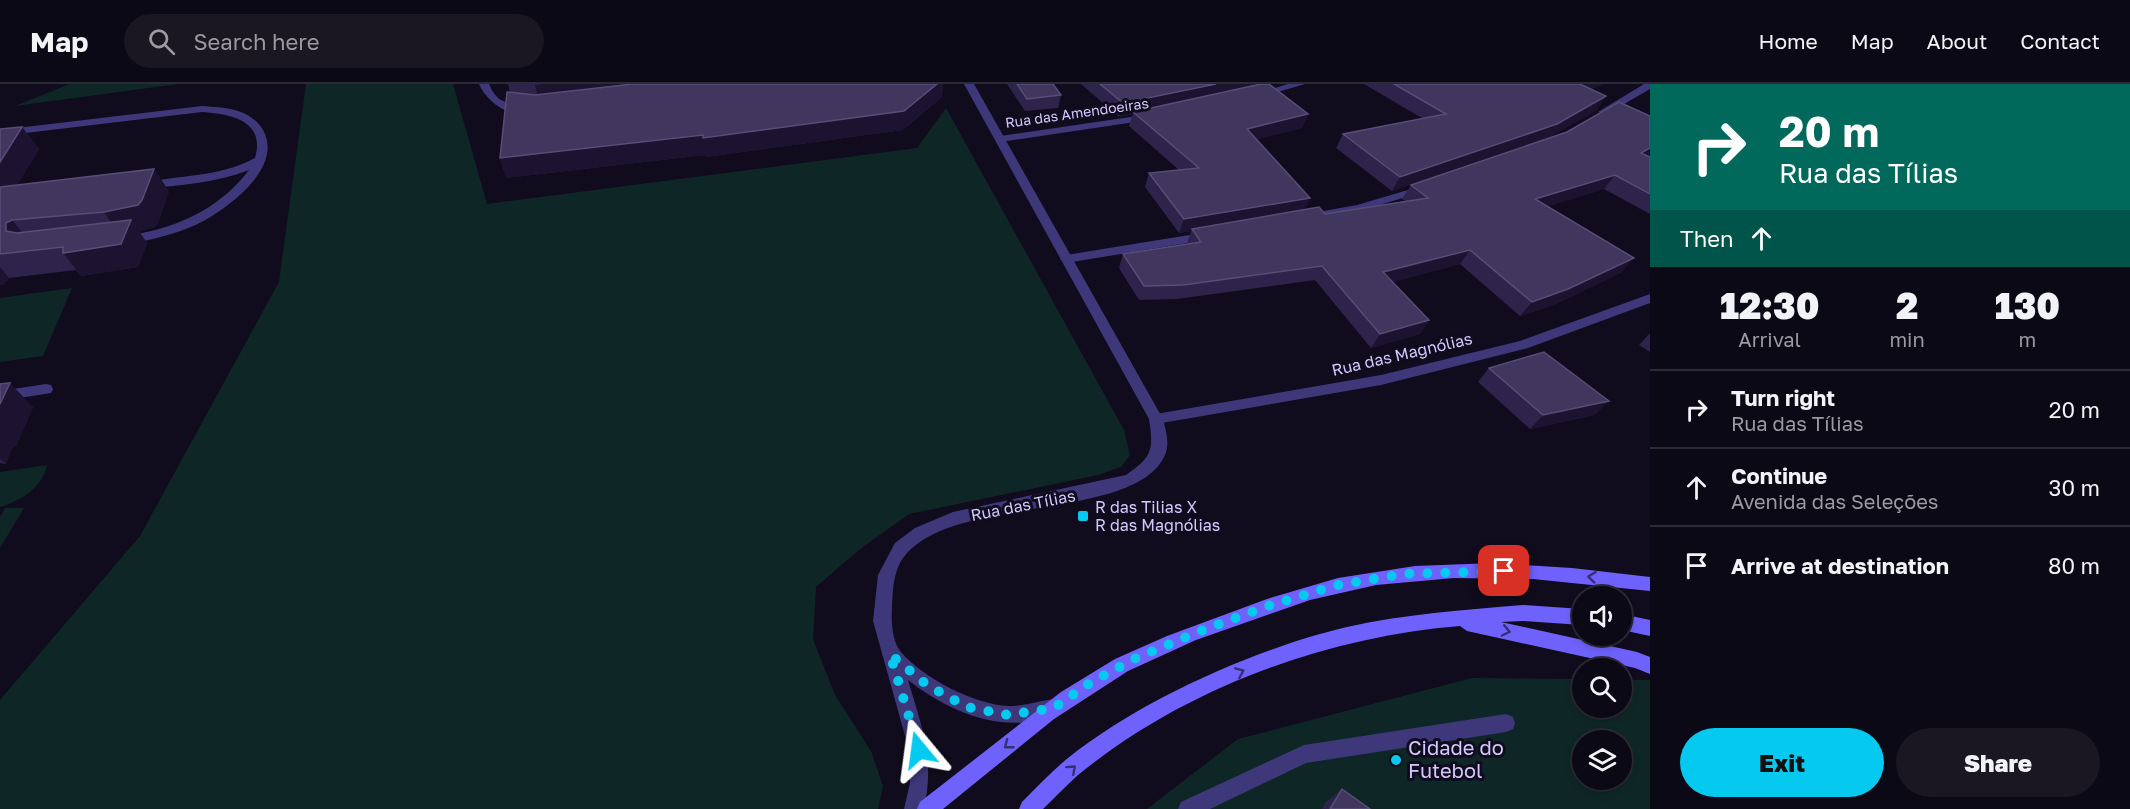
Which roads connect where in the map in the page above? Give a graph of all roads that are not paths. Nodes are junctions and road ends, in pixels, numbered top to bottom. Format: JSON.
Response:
{"nodes":[{"id":1,"x":484,"y":84,"type":"edge"},
{"id":2,"x":969,"y":84,"type":"edge"},
{"id":3,"x":1300,"y":84,"type":"edge"},
{"id":4,"x":1650,"y":85,"type":"edge"},
{"id":5,"x":1249,"y":97,"type":"edge"},
{"id":6,"x":540,"y":109,"type":"edge"},
{"id":7,"x":1164,"y":114,"type":"edge"},
{"id":8,"x":1591,"y":119,"type":"edge"},
{"id":9,"x":0,"y":133,"type":"edge"},
{"id":10,"x":1000,"y":139,"type":"junction"},
{"id":11,"x":262,"y":158,"type":"junction"},
{"id":12,"x":1432,"y":185,"type":"edge"},
{"id":13,"x":134,"y":187,"type":"edge"},
{"id":14,"x":1301,"y":219,"type":"edge"},
{"id":15,"x":1221,"y":233,"type":"edge"},
{"id":16,"x":108,"y":242,"type":"edge"},
{"id":17,"x":1066,"y":259,"type":"junction"},
{"id":18,"x":1650,"y":298,"type":"edge"},
{"id":19,"x":46,"y":389,"type":"dead end"},
{"id":20,"x":0,"y":396,"type":"edge"},
{"id":21,"x":1156,"y":419,"type":"junction"},
{"id":22,"x":1650,"y":584,"type":"edge"},
{"id":23,"x":1572,"y":616,"type":"edge"},
{"id":24,"x":1449,"y":619,"type":"junction"},
{"id":25,"x":1632,"y":624,"type":"edge"},
{"id":26,"x":1650,"y":628,"type":"edge"},
{"id":27,"x":890,"y":654,"type":"junction"},
{"id":28,"x":1650,"y":666,"type":"edge"},
{"id":29,"x":1054,"y":708,"type":"junction"},
{"id":30,"x":1506,"y":723,"type":"dead end"},
{"id":31,"x":914,"y":809,"type":"edge"},
{"id":32,"x":927,"y":809,"type":"edge"},
{"id":33,"x":1029,"y":809,"type":"edge"},
{"id":34,"x":1188,"y":809,"type":"edge"}],
"edges":[{"from":1,"to":6,"type":"street"},
{"from":2,"to":10,"type":"street","name":"Rua das Tílias"},
{"from":3,"to":5,"type":"street"},
{"from":4,"to":8,"type":"street"},
{"from":7,"to":10,"type":"street","name":"Rua das Amendoeiras"},
{"from":9,"to":11,"type":"street"},
{"from":10,"to":17,"type":"street","name":"Rua das Tílias"},
{"from":11,"to":13,"type":"street"},
{"from":11,"to":16,"type":"street"},
{"from":12,"to":14,"type":"street"},
{"from":15,"to":17,"type":"street"},
{"from":17,"to":21,"type":"street","name":"Rua das Tílias"},
{"from":18,"to":21,"type":"street","name":"Rua das Magnólias"},
{"from":19,"to":20,"type":"street"},
{"from":21,"to":27,"type":"street","name":"Rua das Tílias"},
{"from":22,"to":29,"type":"main road","one_way":true},
{"from":23,"to":24,"type":"main road"},
{"from":24,"to":28,"type":"main road","one_way":true},
{"from":33,"to":24,"type":"main road","one_way":true},
{"from":25,"to":26,"type":"main road"},
{"from":27,"to":29,"type":"street"},
{"from":27,"to":31,"type":"street","name":"Rua das Tílias"},
{"from":29,"to":32,"type":"main road","one_way":true},
{"from":30,"to":34,"type":"street"}]}
